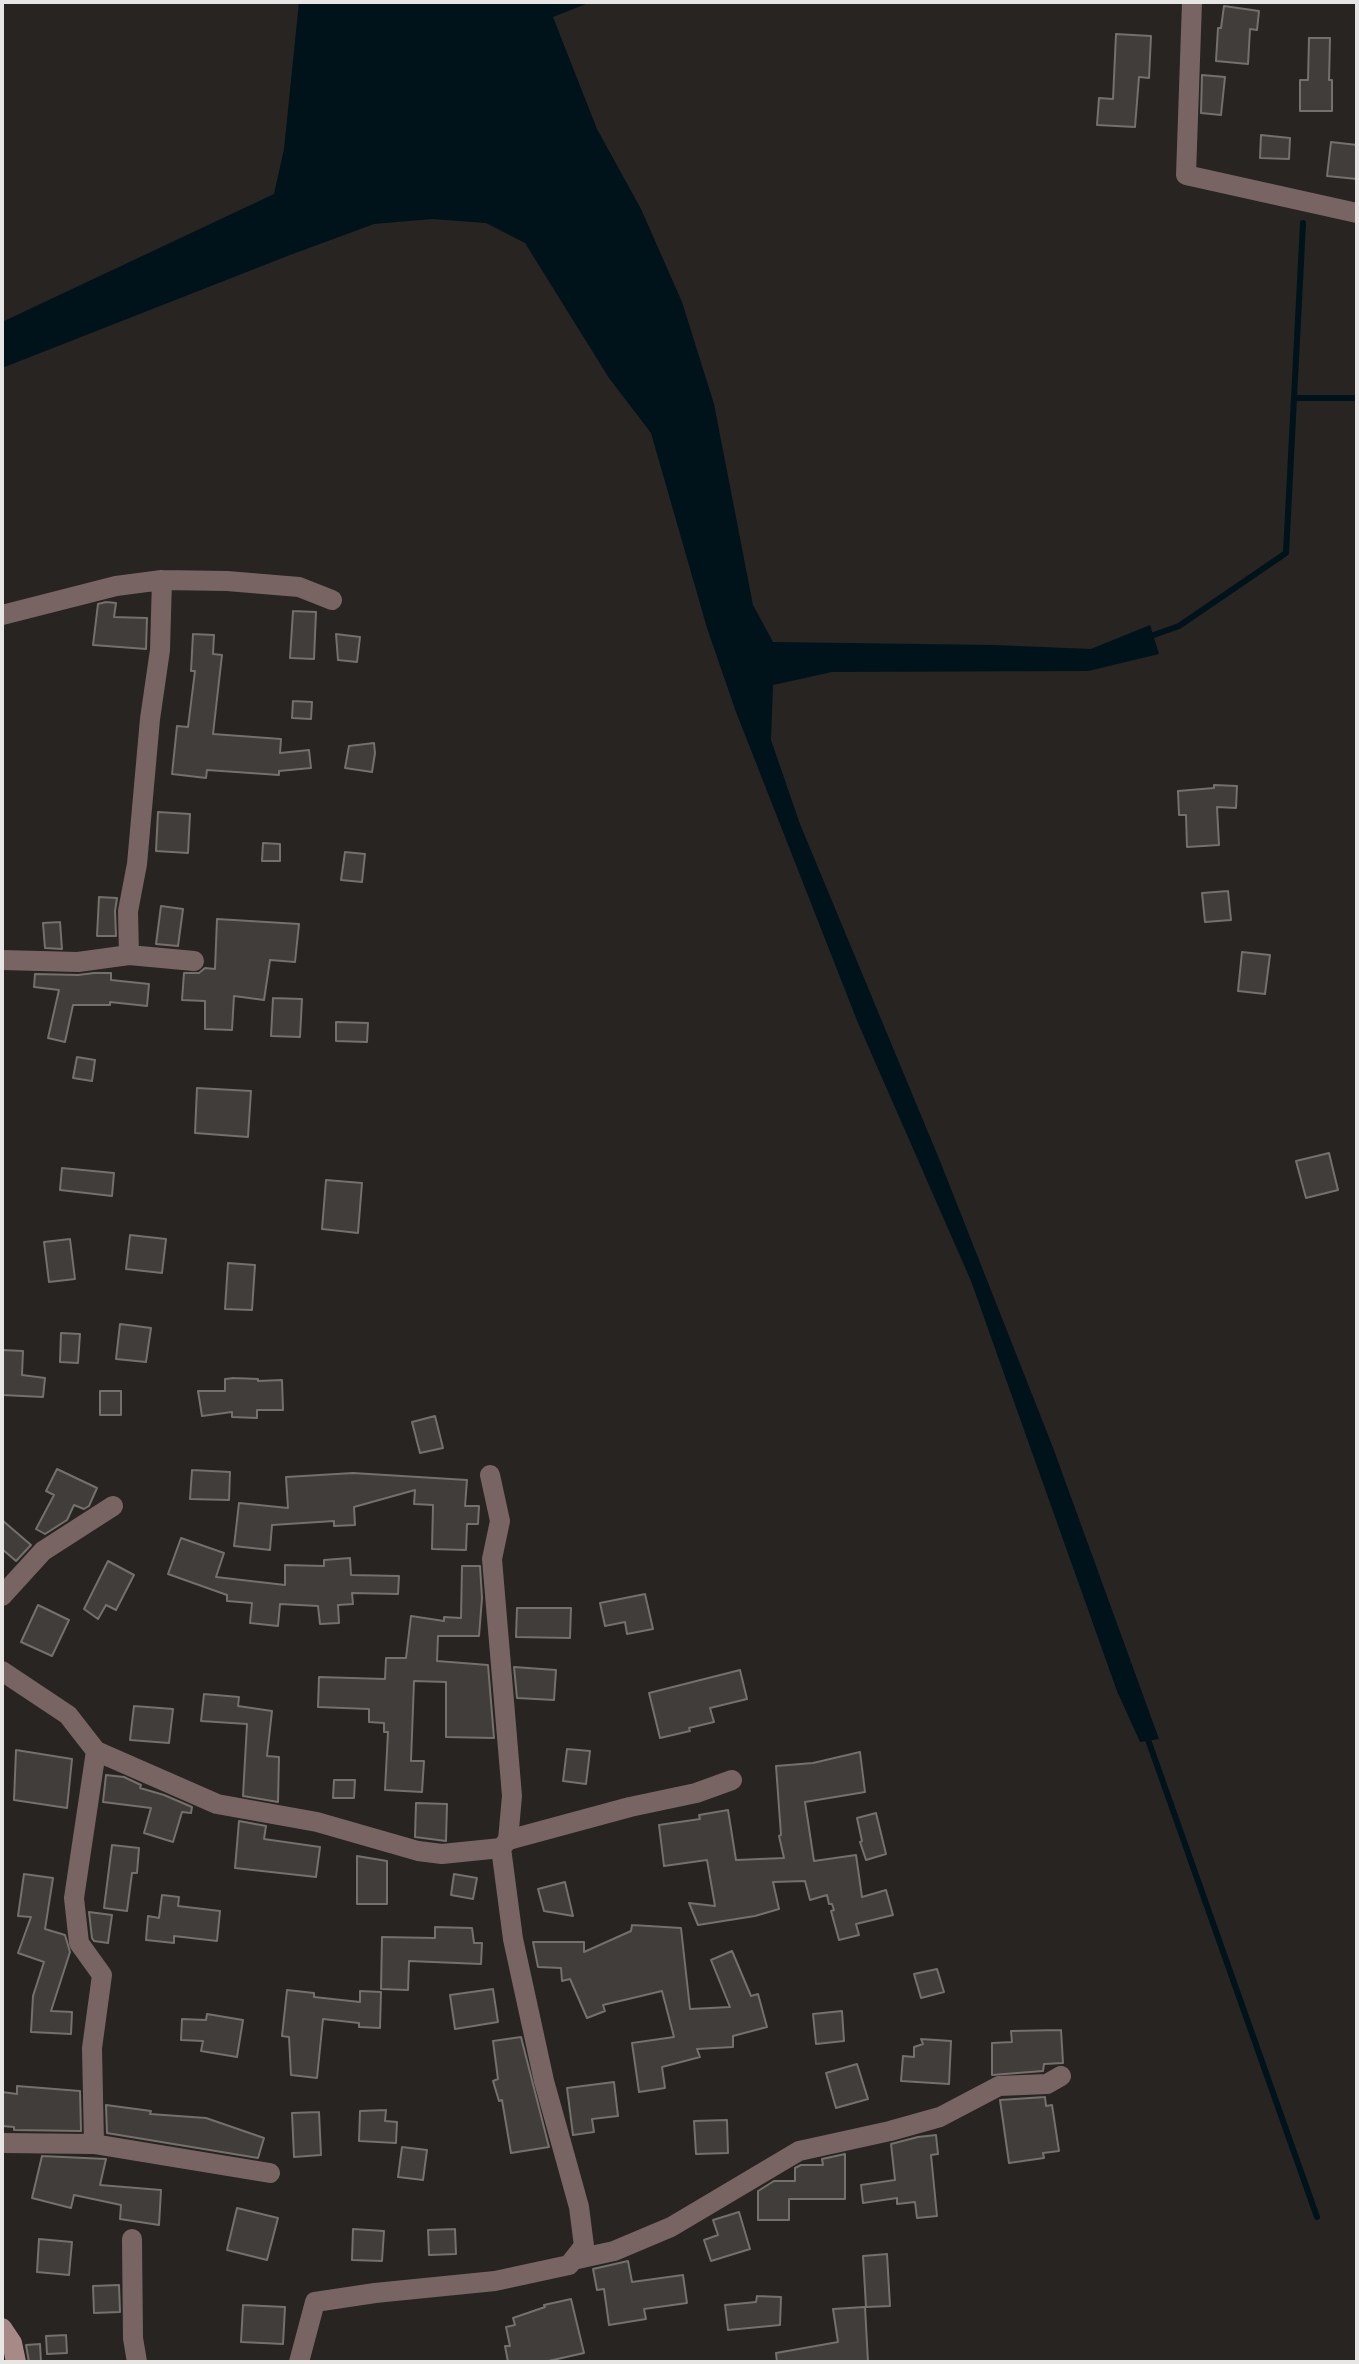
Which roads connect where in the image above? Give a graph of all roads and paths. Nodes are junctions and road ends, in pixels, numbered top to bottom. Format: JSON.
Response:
{"nodes":[{"id":1,"x":1192,"y":2,"type":"edge"},
{"id":2,"x":1357,"y":213,"type":"edge"},
{"id":3,"x":162,"y":580,"type":"junction"},
{"id":4,"x":332,"y":600,"type":"dead end"},
{"id":5,"x":2,"y":615,"type":"edge"},
{"id":6,"x":129,"y":955,"type":"junction"},
{"id":7,"x":2,"y":960,"type":"edge"},
{"id":8,"x":194,"y":961,"type":"dead end"},
{"id":9,"x":490,"y":1475,"type":"dead end"},
{"id":10,"x":113,"y":1506,"type":"dead end"},
{"id":11,"x":2,"y":1596,"type":"edge"},
{"id":12,"x":2,"y":1671,"type":"edge"},
{"id":13,"x":96,"y":1751,"type":"junction"},
{"id":14,"x":732,"y":1780,"type":"dead end"},
{"id":15,"x":504,"y":1844,"type":"junction"},
{"id":16,"x":1061,"y":2076,"type":"dead end"},
{"id":17,"x":2,"y":2143,"type":"edge"},
{"id":18,"x":94,"y":2144,"type":"junction"},
{"id":19,"x":270,"y":2173,"type":"dead end"},
{"id":20,"x":132,"y":2239,"type":"dead end"},
{"id":21,"x":573,"y":2260,"type":"junction"},
{"id":22,"x":2,"y":2328,"type":"edge"},
{"id":23,"x":16,"y":2362,"type":"edge"},
{"id":24,"x":137,"y":2362,"type":"edge"},
{"id":25,"x":299,"y":2362,"type":"edge"}],
"edges":[{"from":1,"to":2,"type":"street"},
{"from":3,"to":4,"type":"street"},
{"from":3,"to":5,"type":"street"},
{"from":3,"to":6,"type":"street"},
{"from":6,"to":7,"type":"street"},
{"from":6,"to":8,"type":"street"},
{"from":9,"to":15,"type":"street"},
{"from":10,"to":11,"type":"street"},
{"from":12,"to":13,"type":"street"},
{"from":13,"to":15,"type":"street"},
{"from":13,"to":18,"type":"street"},
{"from":14,"to":15,"type":"street"},
{"from":15,"to":21,"type":"street"},
{"from":16,"to":21,"type":"street"},
{"from":17,"to":18,"type":"street"},
{"from":18,"to":19,"type":"street"},
{"from":20,"to":24,"type":"street"},
{"from":21,"to":25,"type":"street"},
{"from":22,"to":23,"type":"main road"}]}
